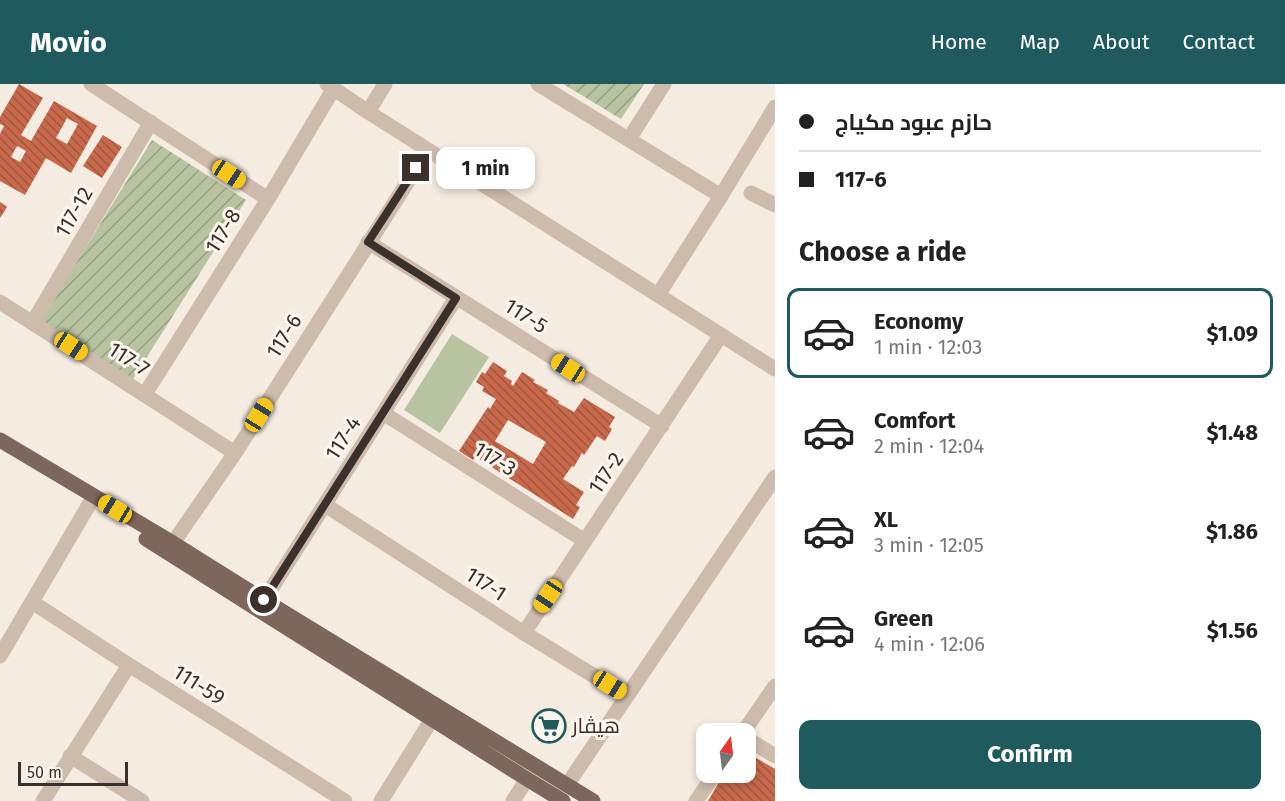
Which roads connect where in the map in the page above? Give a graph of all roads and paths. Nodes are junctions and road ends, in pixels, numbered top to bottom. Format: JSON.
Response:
{"nodes":[{"id":1,"x":91,"y":84,"type":"edge"},
{"id":2,"x":385,"y":84,"type":"edge"},
{"id":3,"x":538,"y":84,"type":"edge"},
{"id":4,"x":664,"y":84,"type":"edge"},
{"id":5,"x":331,"y":86,"type":"edge"},
{"id":6,"x":775,"y":107,"type":"edge"},
{"id":7,"x":368,"y":112,"type":"junction"},
{"id":8,"x":151,"y":122,"type":"junction"},
{"id":9,"x":628,"y":139,"type":"junction"},
{"id":10,"x":428,"y":150,"type":"junction"},
{"id":11,"x":752,"y":193,"type":"dead end"},
{"id":12,"x":721,"y":196,"type":"junction"},
{"id":13,"x":267,"y":200,"type":"junction"},
{"id":14,"x":775,"y":205,"type":"edge"},
{"id":15,"x":368,"y":242,"type":"junction"},
{"id":16,"x":658,"y":295,"type":"junction"},
{"id":17,"x":456,"y":298,"type":"junction"},
{"id":18,"x":0,"y":302,"type":"edge"},
{"id":19,"x":33,"y":322,"type":"junction"},
{"id":20,"x":722,"y":335,"type":"junction"},
{"id":21,"x":775,"y":369,"type":"edge"},
{"id":22,"x":145,"y":394,"type":"junction"},
{"id":23,"x":383,"y":413,"type":"junction"},
{"id":24,"x":662,"y":426,"type":"junction"},
{"id":25,"x":0,"y":440,"type":"edge"},
{"id":26,"x":0,"y":451,"type":"edge"},
{"id":27,"x":235,"y":453,"type":"junction"},
{"id":28,"x":775,"y":477,"type":"edge"},
{"id":29,"x":90,"y":503,"type":"junction"},
{"id":30,"x":325,"y":505,"type":"junction"},
{"id":31,"x":585,"y":541,"type":"junction"},
{"id":32,"x":173,"y":543,"type":"junction"},
{"id":33,"x":264,"y":600,"type":"junction"},
{"id":34,"x":32,"y":602,"type":"junction"},
{"id":35,"x":524,"y":633,"type":"junction"},
{"id":36,"x":0,"y":656,"type":"edge"},
{"id":37,"x":129,"y":665,"type":"junction"},
{"id":38,"x":775,"y":686,"type":"edge"},
{"id":39,"x":627,"y":696,"type":"junction"},
{"id":40,"x":432,"y":719,"type":"junction"},
{"id":41,"x":750,"y":723,"type":"edge"},
{"id":42,"x":756,"y":744,"type":"edge"},
{"id":43,"x":70,"y":756,"type":"junction"},
{"id":44,"x":775,"y":756,"type":"edge"},
{"id":45,"x":527,"y":779,"type":"junction"},
{"id":46,"x":708,"y":783,"type":"edge"},
{"id":47,"x":567,"y":785,"type":"junction"},
{"id":48,"x":43,"y":801,"type":"edge"},
{"id":49,"x":142,"y":801,"type":"edge"},
{"id":50,"x":345,"y":801,"type":"edge"},
{"id":51,"x":381,"y":801,"type":"edge"},
{"id":52,"x":513,"y":801,"type":"edge"},
{"id":53,"x":563,"y":801,"type":"edge"},
{"id":54,"x":593,"y":801,"type":"edge"},
{"id":55,"x":696,"y":801,"type":"edge"}],
"edges":[{"from":1,"to":8,"type":"street"},
{"from":2,"to":7,"type":"street"},
{"from":3,"to":9,"type":"street"},
{"from":4,"to":9,"type":"street"},
{"from":5,"to":7,"type":"street"},
{"from":5,"to":13,"type":"street","name":"117-8"},
{"from":6,"to":12,"type":"street"},
{"from":7,"to":10,"type":"street"},
{"from":8,"to":13,"type":"street"},
{"from":8,"to":19,"type":"street","name":"117-12"},
{"from":9,"to":12,"type":"street"},
{"from":10,"to":15,"type":"street","name":"117-6"},
{"from":10,"to":16,"type":"street"},
{"from":11,"to":14,"type":"street"},
{"from":12,"to":16,"type":"street"},
{"from":13,"to":22,"type":"street","name":"117-8"},
{"from":15,"to":17,"type":"street","name":"117-5"},
{"from":15,"to":27,"type":"street","name":"117-6"},
{"from":16,"to":20,"type":"street"},
{"from":17,"to":23,"type":"street","name":"117-4"},
{"from":17,"to":24,"type":"street","name":"117-5"},
{"from":18,"to":19,"type":"street","name":"117-7"},
{"from":19,"to":22,"type":"street","name":"117-7"},
{"from":20,"to":21,"type":"street"},
{"from":20,"to":24,"type":"street","name":"117-2"},
{"from":22,"to":27,"type":"street","name":"117-7"},
{"from":23,"to":30,"type":"street","name":"117-4"},
{"from":23,"to":31,"type":"street","name":"117-3"},
{"from":24,"to":31,"type":"street","name":"117-2"},
{"from":25,"to":32,"type":"main road"},
{"from":26,"to":29,"type":"main road"},
{"from":27,"to":32,"type":"street","name":"117-6"},
{"from":28,"to":39,"type":"street"},
{"from":29,"to":34,"type":"street"},
{"from":29,"to":40,"type":"main road"},
{"from":30,"to":33,"type":"street","name":"117-4"},
{"from":30,"to":35,"type":"street","name":"117-1"},
{"from":31,"to":35,"type":"street","name":"117-2"},
{"from":32,"to":33,"type":"main road"},
{"from":33,"to":47,"type":"main road"},
{"from":34,"to":36,"type":"street"},
{"from":34,"to":37,"type":"street","name":"111-59"},
{"from":35,"to":39,"type":"street","name":"117-1"},
{"from":37,"to":43,"type":"street"},
{"from":37,"to":50,"type":"street","name":"111-59"},
{"from":38,"to":41,"type":"street"},
{"from":39,"to":47,"type":"street"},
{"from":40,"to":45,"type":"main road"},
{"from":40,"to":51,"type":"street"},
{"from":42,"to":44,"type":"street"},
{"from":43,"to":48,"type":"street"},
{"from":43,"to":49,"type":"street"},
{"from":45,"to":52,"type":"street"},
{"from":45,"to":53,"type":"main road"},
{"from":46,"to":55,"type":"street"},
{"from":47,"to":54,"type":"main road"}]}
